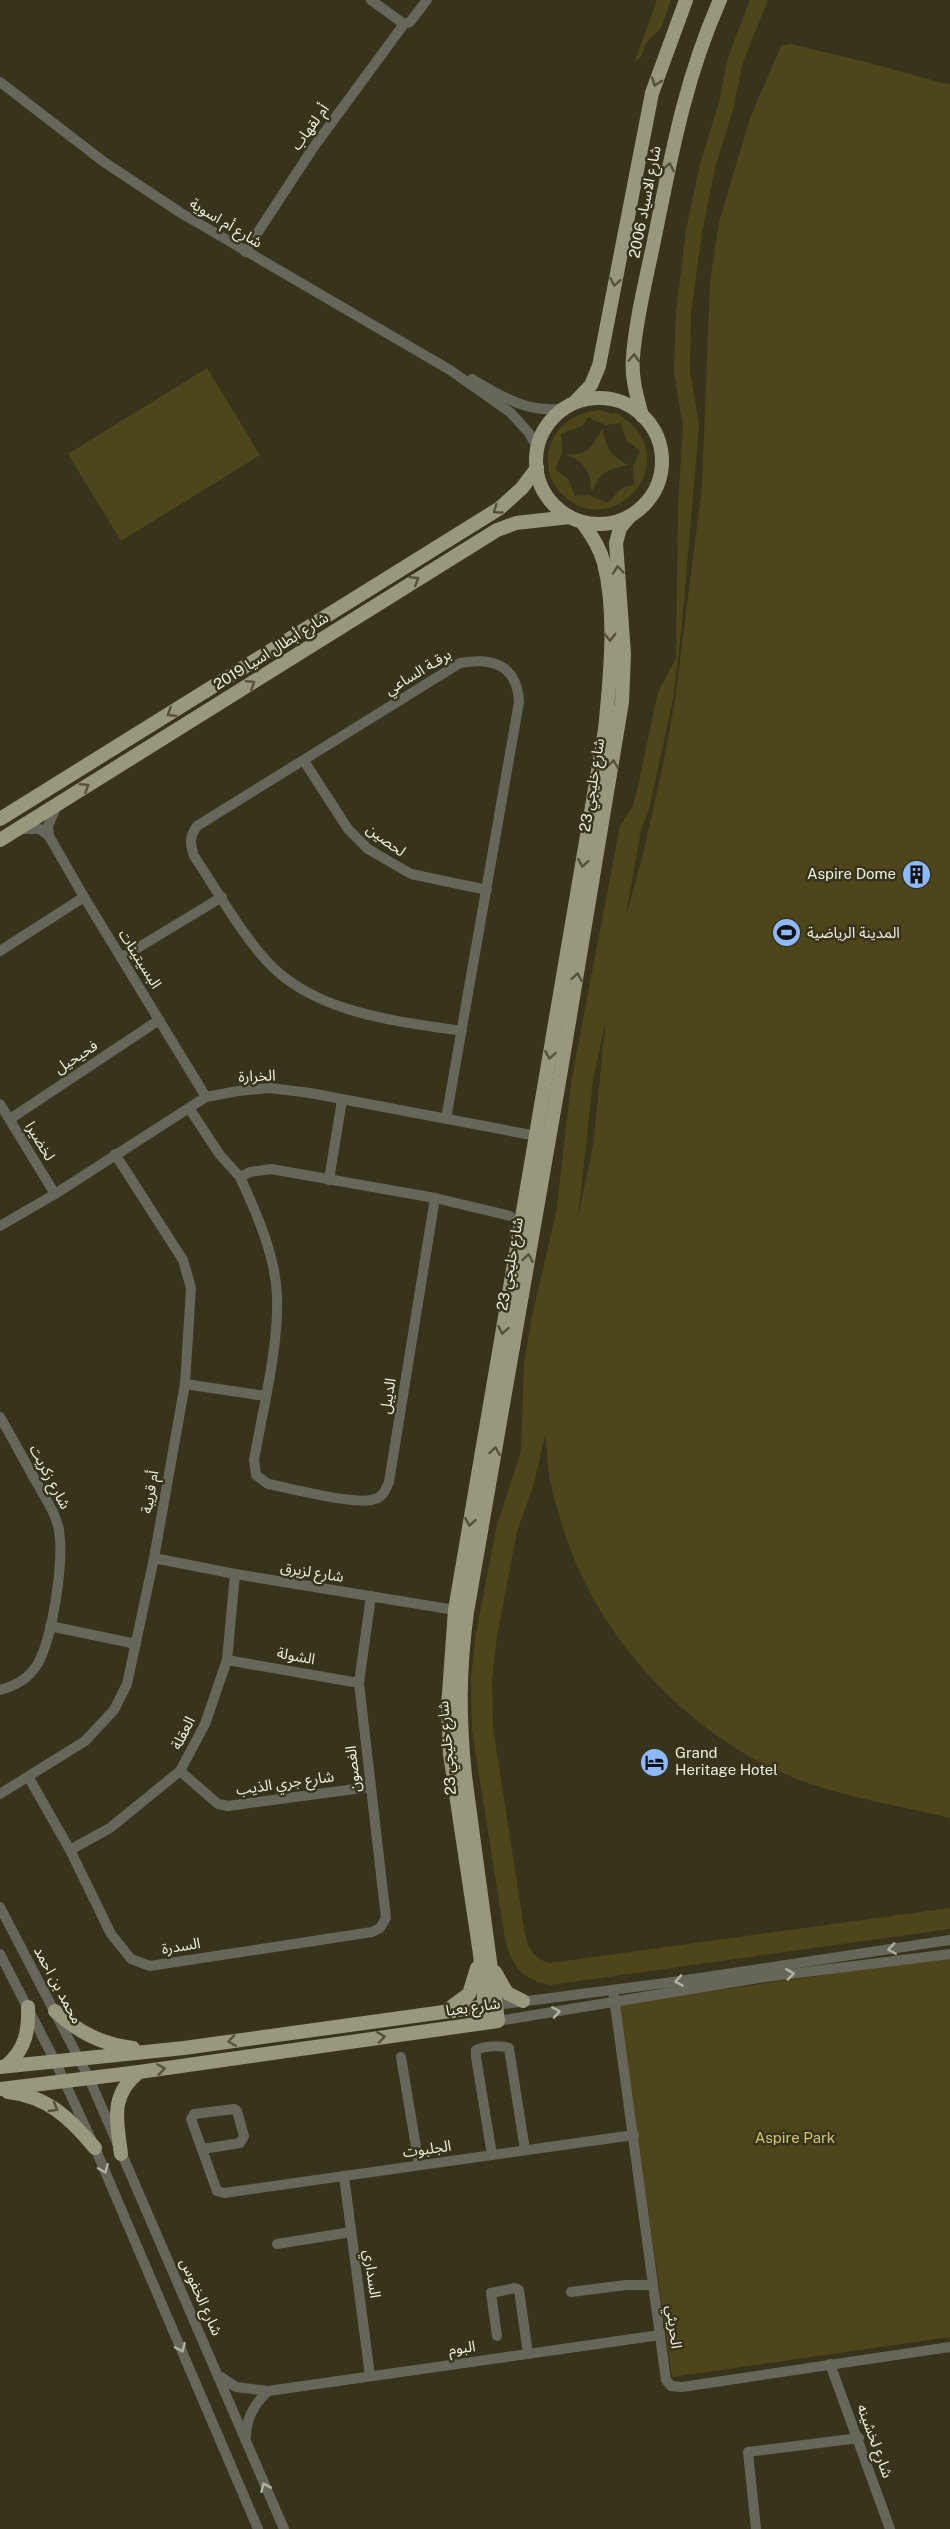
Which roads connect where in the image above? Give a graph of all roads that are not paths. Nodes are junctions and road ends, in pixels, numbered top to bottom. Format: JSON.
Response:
{"nodes":[{"id":1,"x":371,"y":0,"type":"edge"},
{"id":2,"x":427,"y":0,"type":"edge"},
{"id":3,"x":686,"y":0,"type":"edge"},
{"id":4,"x":720,"y":0,"type":"edge"},
{"id":5,"x":404,"y":24,"type":"junction"},
{"id":6,"x":0,"y":82,"type":"edge"},
{"id":7,"x":245,"y":252,"type":"junction"},
{"id":8,"x":450,"y":370,"type":"junction"},
{"id":9,"x":570,"y":406,"type":"junction"},
{"id":10,"x":642,"y":416,"type":"junction"},
{"id":11,"x":538,"y":449,"type":"junction"},
{"id":12,"x":537,"y":468,"type":"junction"},
{"id":13,"x":630,"y":516,"type":"junction"},
{"id":14,"x":576,"y":519,"type":"junction"},
{"id":15,"x":304,"y":761,"type":"junction"},
{"id":16,"x":57,"y":805,"type":"junction"},
{"id":17,"x":600,"y":805,"type":"junction"},
{"id":18,"x":0,"y":819,"type":"edge"},
{"id":19,"x":19,"y":829,"type":"junction"},
{"id":20,"x":49,"y":836,"type":"junction"},
{"id":21,"x":0,"y":840,"type":"edge"},
{"id":22,"x":487,"y":891,"type":"junction"},
{"id":23,"x":84,"y":897,"type":"junction"},
{"id":24,"x":222,"y":897,"type":"junction"},
{"id":25,"x":0,"y":951,"type":"edge"},
{"id":26,"x":121,"y":958,"type":"junction"},
{"id":27,"x":159,"y":1020,"type":"junction"},
{"id":28,"x":462,"y":1030,"type":"junction"},
{"id":29,"x":206,"y":1097,"type":"junction"},
{"id":30,"x":342,"y":1100,"type":"junction"},
{"id":31,"x":0,"y":1104,"type":"edge"},
{"id":32,"x":189,"y":1108,"type":"junction"},
{"id":33,"x":10,"y":1119,"type":"junction"},
{"id":34,"x":446,"y":1119,"type":"junction"},
{"id":35,"x":543,"y":1137,"type":"junction"},
{"id":36,"x":115,"y":1154,"type":"junction"},
{"id":37,"x":240,"y":1177,"type":"junction"},
{"id":38,"x":329,"y":1180,"type":"junction"},
{"id":39,"x":55,"y":1194,"type":"junction"},
{"id":40,"x":435,"y":1198,"type":"junction"},
{"id":41,"x":510,"y":1216,"type":"dead end"},
{"id":42,"x":0,"y":1226,"type":"edge"},
{"id":43,"x":185,"y":1384,"type":"junction"},
{"id":44,"x":265,"y":1396,"type":"junction"},
{"id":45,"x":0,"y":1417,"type":"edge"},
{"id":46,"x":154,"y":1558,"type":"junction"},
{"id":47,"x":236,"y":1575,"type":"junction"},
{"id":48,"x":371,"y":1596,"type":"junction"},
{"id":49,"x":461,"y":1611,"type":"junction"},
{"id":50,"x":50,"y":1626,"type":"junction"},
{"id":51,"x":136,"y":1644,"type":"junction"},
{"id":52,"x":227,"y":1660,"type":"junction"},
{"id":53,"x":359,"y":1683,"type":"junction"},
{"id":54,"x":0,"y":1690,"type":"edge"},
{"id":55,"x":180,"y":1772,"type":"junction"},
{"id":56,"x":28,"y":1778,"type":"junction"},
{"id":57,"x":370,"y":1787,"type":"junction"},
{"id":58,"x":0,"y":1794,"type":"edge"},
{"id":59,"x":70,"y":1850,"type":"junction"},
{"id":60,"x":0,"y":1906,"type":"edge"},
{"id":61,"x":372,"y":1932,"type":"joint"},
{"id":62,"x":950,"y":1940,"type":"edge"},
{"id":63,"x":871,"y":1952,"type":"junction"},
{"id":64,"x":0,"y":1954,"type":"edge"},
{"id":65,"x":950,"y":1954,"type":"edge"},
{"id":66,"x":485,"y":1956,"type":"junction"},
{"id":67,"x":872,"y":1964,"type":"junction"},
{"id":68,"x":758,"y":1974,"type":"junction"},
{"id":69,"x":613,"y":1990,"type":"junction"},
{"id":70,"x":523,"y":2001,"type":"junction"},
{"id":71,"x":615,"y":2002,"type":"junction"},
{"id":72,"x":490,"y":2006,"type":"junction"},
{"id":73,"x":28,"y":2007,"type":"junction"},
{"id":74,"x":55,"y":2011,"type":"junction"},
{"id":75,"x":442,"y":2013,"type":"junction"},
{"id":76,"x":492,"y":2021,"type":"junction"},
{"id":77,"x":159,"y":2050,"type":"junction"},
{"id":78,"x":401,"y":2057,"type":"dead end"},
{"id":79,"x":80,"y":2059,"type":"junction"},
{"id":80,"x":55,"y":2061,"type":"junction"},
{"id":81,"x":3,"y":2067,"type":"edge"},
{"id":82,"x":139,"y":2072,"type":"junction"},
{"id":83,"x":89,"y":2078,"type":"junction"},
{"id":84,"x":64,"y":2081,"type":"junction"},
{"id":85,"x":0,"y":2090,"type":"edge"},
{"id":86,"x":634,"y":2135,"type":"junction"},
{"id":87,"x":95,"y":2148,"type":"junction"},
{"id":88,"x":203,"y":2149,"type":"junction"},
{"id":89,"x":525,"y":2150,"type":"junction"},
{"id":90,"x":121,"y":2154,"type":"junction"},
{"id":91,"x":492,"y":2155,"type":"junction"},
{"id":92,"x":419,"y":2165,"type":"junction"},
{"id":93,"x":345,"y":2176,"type":"junction"},
{"id":94,"x":351,"y":2232,"type":"junction"},
{"id":95,"x":277,"y":2244,"type":"dead end"},
{"id":96,"x":653,"y":2281,"type":"junction"},
{"id":97,"x":572,"y":2292,"type":"dead end"},
{"id":98,"x":660,"y":2335,"type":"junction"},
{"id":99,"x":497,"y":2336,"type":"dead end"},
{"id":100,"x":950,"y":2347,"type":"edge"},
{"id":101,"x":528,"y":2354,"type":"junction"},
{"id":102,"x":830,"y":2364,"type":"junction"},
{"id":103,"x":218,"y":2375,"type":"junction"},
{"id":104,"x":370,"y":2376,"type":"junction"},
{"id":105,"x":268,"y":2391,"type":"junction"},
{"id":106,"x":859,"y":2438,"type":"junction"},
{"id":107,"x":246,"y":2446,"type":"junction"},
{"id":108,"x":284,"y":2527,"type":"edge"},
{"id":109,"x":258,"y":2529,"type":"edge"},
{"id":110,"x":756,"y":2529,"type":"edge"},
{"id":111,"x":890,"y":2529,"type":"edge"}],
"edges":[{"from":1,"to":5,"type":"street"},
{"from":2,"to":5,"type":"street","name":"أم لقهاب"},
{"from":3,"to":9,"type":"main road","name":"شارع الاسياد 2006","one_way":true},
{"from":10,"to":4,"type":"main road","name":"شارع الاسياد 2006","one_way":true},
{"from":5,"to":7,"type":"street","name":"أم لقهاب"},
{"from":6,"to":7,"type":"street","name":"شارع أم اسوية"},
{"from":7,"to":8,"type":"street","name":"شارع أم اسوية"},
{"from":8,"to":9,"type":"street","name":"شارع أم اسوية"},
{"from":8,"to":11,"type":"street","name":"شارع أم اسوية"},
{"from":9,"to":10,"type":"main road"},
{"from":9,"to":11,"type":"main road"},
{"from":10,"to":13,"type":"main road"},
{"from":11,"to":12,"type":"main road"},
{"from":12,"to":14,"type":"main road"},
{"from":12,"to":18,"type":"main road","name":"شارع أبطال اسيا 2019","one_way":true},
{"from":13,"to":14,"type":"main road"},
{"from":17,"to":13,"type":"main road","name":"شارع خليجي 23","one_way":true},
{"from":16,"to":14,"type":"main road","name":"شارع أبطال اسيا 2019","one_way":true},
{"from":14,"to":17,"type":"main road","name":"شارع خليجي 23","one_way":true},
{"from":15,"to":22,"type":"street","name":"لحصين"},
{"from":15,"to":22,"type":"street","name":"برقـة الساعي"},
{"from":15,"to":24,"type":"street","name":"برقـة الساعي"},
{"from":16,"to":19,"type":"main road","name":"شارع أبطال اسيا 2019"},
{"from":16,"to":20,"type":"street"},
{"from":17,"to":35,"type":"main road","name":"شارع خليجي 23"},
{"from":19,"to":20,"type":"street"},
{"from":19,"to":21,"type":"main road","name":"شارع أبطال اسيا 2019"},
{"from":20,"to":23,"type":"street","name":"البسيتينات"},
{"from":22,"to":28,"type":"street","name":"برقـة الساعي"},
{"from":23,"to":25,"type":"street"},
{"from":23,"to":26,"type":"street","name":"البسيتينات"},
{"from":24,"to":26,"type":"street"},
{"from":24,"to":28,"type":"street","name":"برقـة الساعي"},
{"from":26,"to":27,"type":"street","name":"البسيتينات"},
{"from":27,"to":29,"type":"street","name":"البسيتينات"},
{"from":27,"to":33,"type":"street","name":"فحيحيل"},
{"from":28,"to":34,"type":"street","name":"برقـة الساعي"},
{"from":29,"to":30,"type":"street","name":"الخرارة"},
{"from":29,"to":32,"type":"street","name":"الخرارة"},
{"from":30,"to":34,"type":"street","name":"الخرارة"},
{"from":30,"to":38,"type":"street"},
{"from":31,"to":33,"type":"street","name":"لخضيرا"},
{"from":32,"to":36,"type":"street","name":"الخرارة"},
{"from":32,"to":37,"type":"street","name":"الديبل"},
{"from":33,"to":39,"type":"street","name":"لخضيرا"},
{"from":34,"to":35,"type":"street","name":"الخرارة"},
{"from":35,"to":49,"type":"main road","name":"شارع خليجي 23"},
{"from":36,"to":39,"type":"street","name":"الخرارة"},
{"from":36,"to":43,"type":"street","name":"أم قريبة"},
{"from":37,"to":38,"type":"street"},
{"from":37,"to":44,"type":"street","name":"الديبل"},
{"from":38,"to":40,"type":"street"},
{"from":39,"to":42,"type":"street","name":"الخرارة"},
{"from":40,"to":41,"type":"street"},
{"from":40,"to":44,"type":"street","name":"الديبل"},
{"from":43,"to":44,"type":"street"},
{"from":43,"to":46,"type":"street","name":"أم قريبة"},
{"from":45,"to":50,"type":"street","name":"شارع زكريت"},
{"from":46,"to":47,"type":"street","name":"شارع لزيرق"},
{"from":46,"to":51,"type":"street","name":"أم قريبة"},
{"from":47,"to":48,"type":"street","name":"شارع لزيرق"},
{"from":47,"to":52,"type":"street","name":"العقلة"},
{"from":48,"to":49,"type":"street","name":"شارع لزيرق"},
{"from":48,"to":53,"type":"street","name":"الغصون"},
{"from":49,"to":66,"type":"main road","name":"شارع خليجي 23"},
{"from":50,"to":51,"type":"street"},
{"from":50,"to":54,"type":"street","name":"شارع زكريت"},
{"from":51,"to":56,"type":"street","name":"أم قريبة"},
{"from":52,"to":53,"type":"street","name":"الشولة"},
{"from":52,"to":55,"type":"street","name":"العقلة"},
{"from":53,"to":57,"type":"street","name":"الغصون"},
{"from":55,"to":57,"type":"street","name":"شارع جري الذيب"},
{"from":55,"to":59,"type":"street","name":"العقلة"},
{"from":56,"to":58,"type":"street","name":"أم قريبة"},
{"from":56,"to":59,"type":"street","name":"السدرة"},
{"from":57,"to":61,"type":"street","name":"الغصون"},
{"from":59,"to":61,"type":"street","name":"السدرة"},
{"from":60,"to":74,"type":"street","name":"محمد بن احمد"},
{"from":62,"to":63,"type":"street","name":"شارع بعيا","one_way":true},
{"from":63,"to":67,"type":"street"},
{"from":63,"to":68,"type":"street","name":"شارع بعيا"},
{"from":64,"to":73,"type":"street"},
{"from":65,"to":67,"type":"street","name":"شارع بعيا"},
{"from":66,"to":70,"type":"main road"},
{"from":66,"to":72,"type":"main road","name":"شارع خليجي 23"},
{"from":66,"to":75,"type":"main road"},
{"from":68,"to":67,"type":"street","name":"شارع بعيا","one_way":true},
{"from":68,"to":69,"type":"street","name":"شارع بعيا","one_way":true},
{"from":68,"to":71,"type":"street","name":"شارع بعيا"},
{"from":69,"to":70,"type":"street","name":"شارع بعيا"},
{"from":69,"to":71,"type":"street","name":"الحريثي"},
{"from":70,"to":72,"type":"street","name":"شارع بعيا"},
{"from":76,"to":71,"type":"street","name":"شارع بعيا","one_way":true},
{"from":71,"to":86,"type":"street","name":"الحريثي"},
{"from":72,"to":75,"type":"main road","name":"شارع بعيا"},
{"from":72,"to":76,"type":"main road","name":"شارع خليجي 23"},
{"from":73,"to":80,"type":"street"},
{"from":73,"to":81,"type":"main road"},
{"from":74,"to":77,"type":"main road"},
{"from":74,"to":79,"type":"street","name":"محمد بن احمد"},
{"from":75,"to":77,"type":"main road","name":"شارع بعيا","one_way":true},
{"from":82,"to":76,"type":"main road","name":"شارع بعيا","one_way":true},
{"from":77,"to":79,"type":"main road","name":"شارع بعيا"},
{"from":78,"to":92,"type":"street"},
{"from":79,"to":80,"type":"main road","name":"شارع بعيا"},
{"from":79,"to":83,"type":"street","name":"محمد بن احمد"},
{"from":80,"to":81,"type":"main road","name":"شارع بعيا"},
{"from":80,"to":84,"type":"street"},
{"from":82,"to":83,"type":"main road","name":"شارع بعيا"},
{"from":82,"to":90,"type":"main road"},
{"from":83,"to":84,"type":"main road","name":"شارع بعيا"},
{"from":83,"to":90,"type":"street","name":"شارع الخفوس"},
{"from":84,"to":85,"type":"main road","name":"شارع بعيا"},
{"from":84,"to":87,"type":"street"},
{"from":85,"to":87,"type":"main road","one_way":true},
{"from":86,"to":89,"type":"street","name":"الجلبوت"},
{"from":86,"to":96,"type":"street","name":"الحريثي"},
{"from":87,"to":109,"type":"street","one_way":true},
{"from":88,"to":88,"type":"street"},
{"from":88,"to":93,"type":"street","name":"الجلبوت"},
{"from":89,"to":91,"type":"street","name":"الجلبوت"},
{"from":89,"to":91,"type":"street"},
{"from":90,"to":103,"type":"street","name":"شارع الخفوس"},
{"from":91,"to":92,"type":"street","name":"الجلبوت"},
{"from":92,"to":93,"type":"street","name":"الجلبوت"},
{"from":93,"to":94,"type":"street","name":"السداري"},
{"from":94,"to":95,"type":"street"},
{"from":94,"to":104,"type":"street","name":"السداري"},
{"from":96,"to":97,"type":"street"},
{"from":96,"to":98,"type":"street","name":"الحريثي"},
{"from":98,"to":101,"type":"street","name":"البوم"},
{"from":98,"to":102,"type":"street","name":"الحريثي"},
{"from":99,"to":101,"type":"street"},
{"from":100,"to":102,"type":"street","name":"الحريثي"},
{"from":101,"to":104,"type":"street","name":"البوم"},
{"from":102,"to":106,"type":"street","name":"شارع لخشينه"},
{"from":103,"to":105,"type":"street","name":"البوم"},
{"from":103,"to":107,"type":"street","name":"شارع الخفوس"},
{"from":104,"to":105,"type":"street","name":"البوم"},
{"from":105,"to":107,"type":"street"},
{"from":106,"to":110,"type":"street"},
{"from":106,"to":111,"type":"street","name":"شارع لخشينه"},
{"from":108,"to":107,"type":"street","name":"شارع الخفوس","one_way":true}]}
